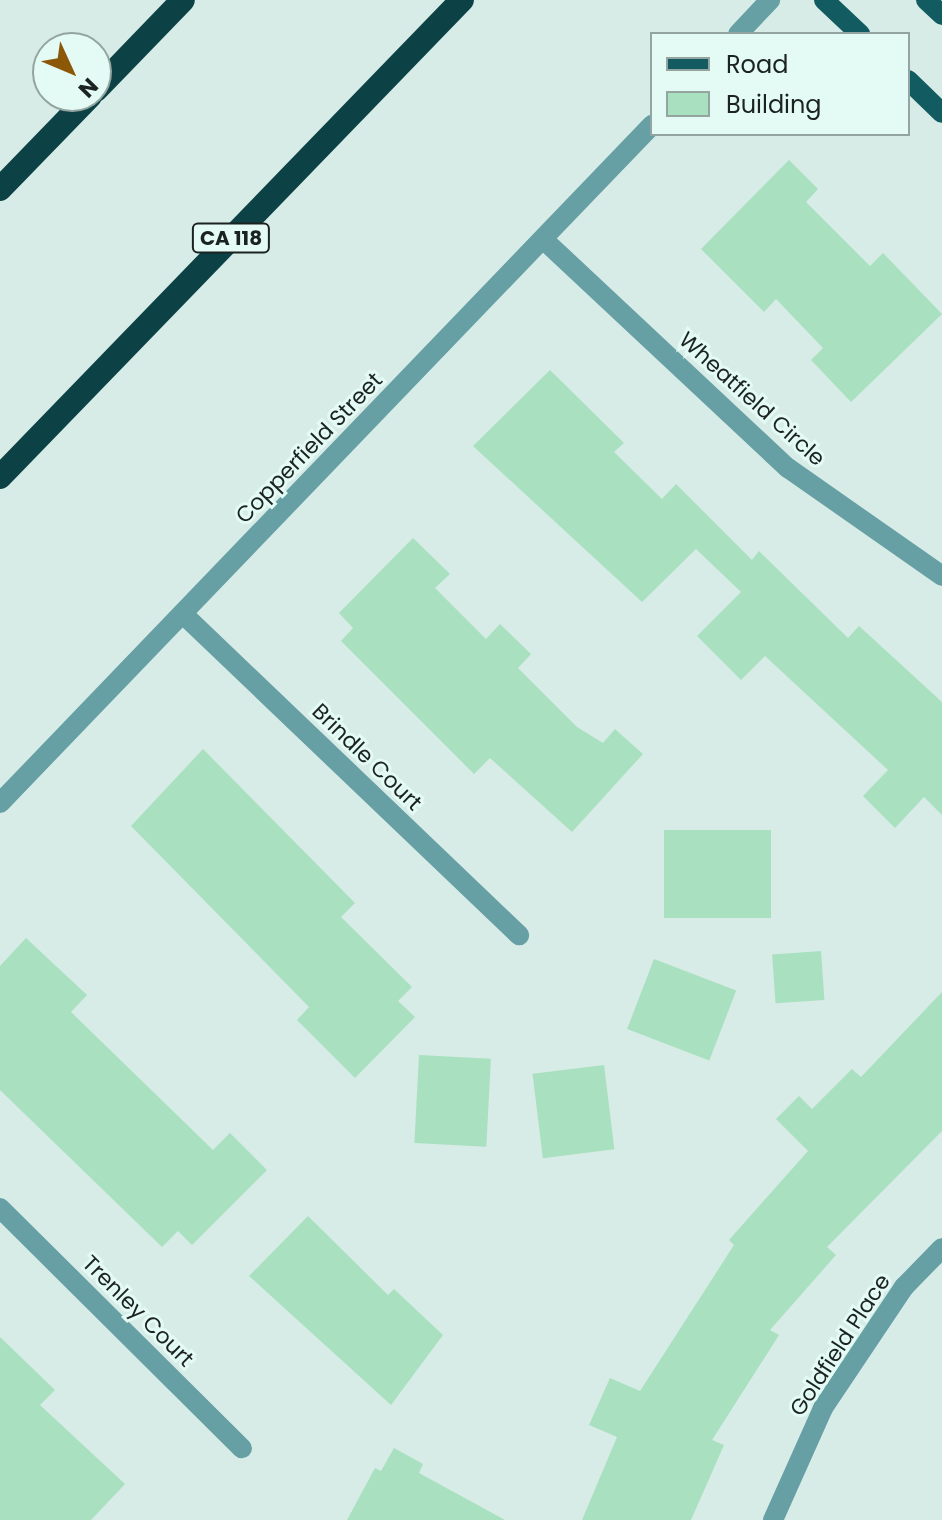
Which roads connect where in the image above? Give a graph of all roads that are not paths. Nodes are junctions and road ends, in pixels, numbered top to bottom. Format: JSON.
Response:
{"nodes":[{"id":1,"x":183,"y":0,"type":"edge"},
{"id":2,"x":462,"y":0,"type":"edge"},
{"id":3,"x":770,"y":0,"type":"edge"},
{"id":4,"x":824,"y":0,"type":"edge"},
{"id":5,"x":926,"y":0,"type":"edge"},
{"id":6,"x":942,"y":15,"type":"edge"},
{"id":7,"x":740,"y":32,"type":"edge"},
{"id":8,"x":858,"y":32,"type":"edge"},
{"id":9,"x":112,"y":73,"type":"edge"},
{"id":10,"x":910,"y":82,"type":"edge"},
{"id":11,"x":75,"y":112,"type":"edge"},
{"id":12,"x":942,"y":113,"type":"edge"},
{"id":13,"x":650,"y":127,"type":"edge"},
{"id":14,"x":0,"y":189,"type":"edge"},
{"id":15,"x":544,"y":240,"type":"junction"},
{"id":16,"x":0,"y":477,"type":"edge"},
{"id":17,"x":942,"y":576,"type":"edge"},
{"id":18,"x":183,"y":614,"type":"junction"},
{"id":19,"x":0,"y":803,"type":"edge"},
{"id":20,"x":519,"y":935,"type":"dead end"},
{"id":21,"x":0,"y":1208,"type":"edge"},
{"id":22,"x":942,"y":1248,"type":"edge"},
{"id":23,"x":242,"y":1448,"type":"dead end"},
{"id":24,"x":773,"y":1520,"type":"edge"}],
"edges":[{"from":1,"to":9,"type":"highway"},
{"from":2,"to":16,"type":"highway","number":"CA 118"},
{"from":3,"to":7,"type":"street"},
{"from":4,"to":8,"type":"main road"},
{"from":5,"to":6,"type":"main road"},
{"from":10,"to":12,"type":"main road"},
{"from":11,"to":14,"type":"highway"},
{"from":13,"to":15,"type":"street","name":"Copperfield Street"},
{"from":15,"to":17,"type":"street","name":"Wheatfield Circle"},
{"from":15,"to":18,"type":"street","name":"Copperfield Street"},
{"from":18,"to":19,"type":"street","name":"Copperfield Street"},
{"from":18,"to":20,"type":"street","name":"Brindle Court"},
{"from":21,"to":23,"type":"street","name":"Trenley Court"},
{"from":22,"to":24,"type":"street","name":"Goldfield Place"}]}
